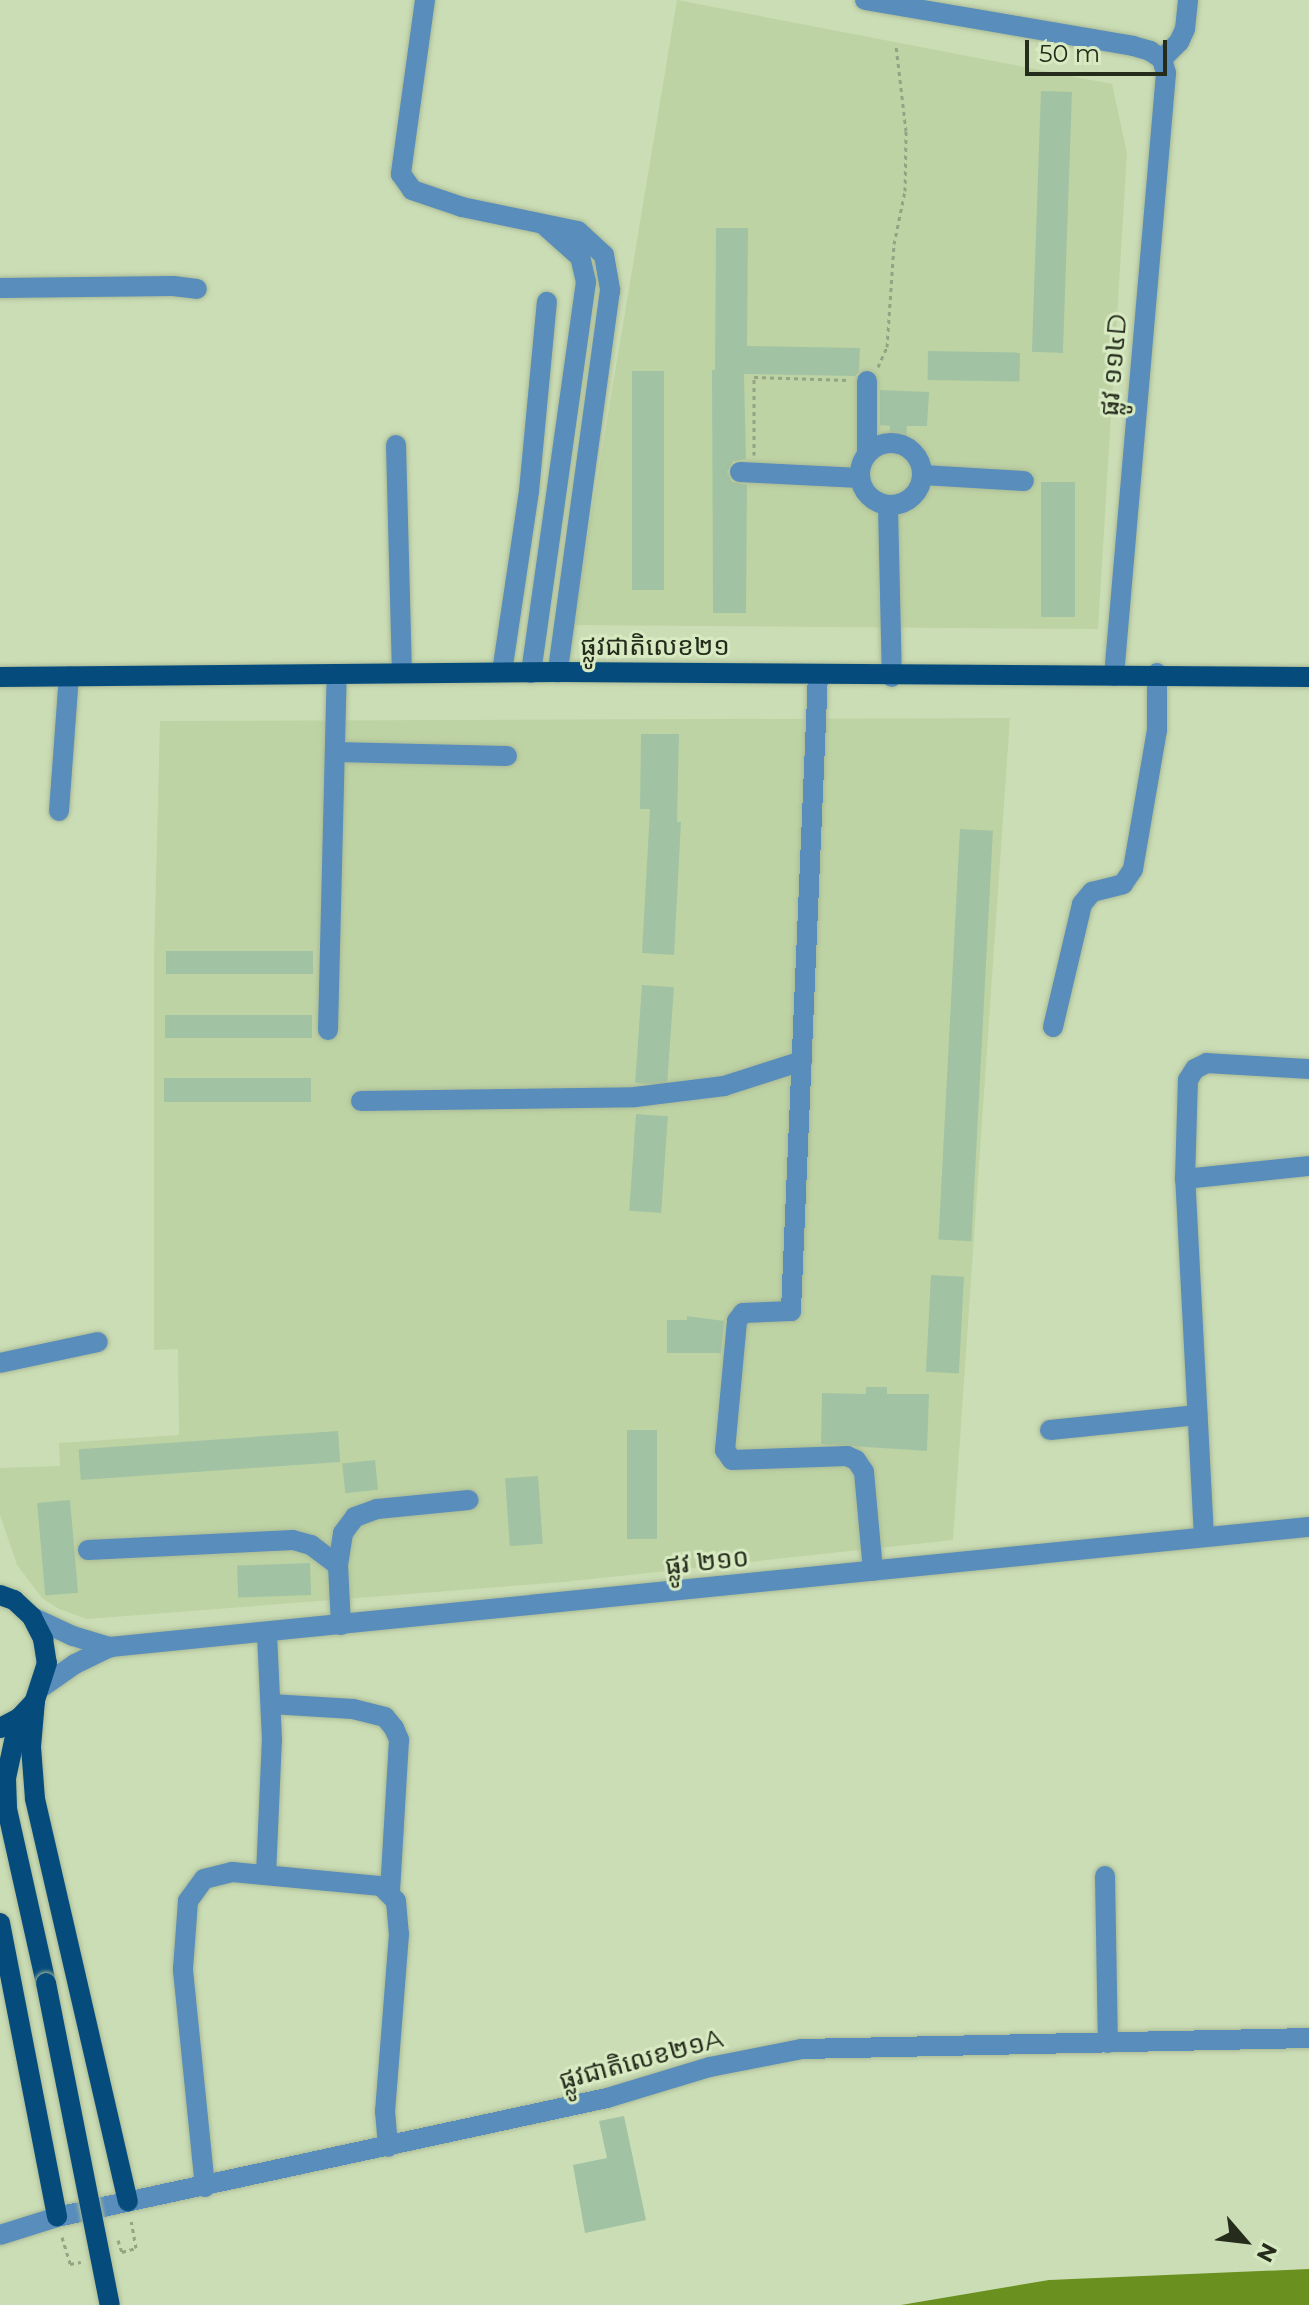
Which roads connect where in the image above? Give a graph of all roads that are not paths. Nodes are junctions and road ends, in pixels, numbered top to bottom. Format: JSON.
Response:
{"nodes":[{"id":1,"x":425,"y":0,"type":"edge"},
{"id":2,"x":865,"y":0,"type":"edge"},
{"id":3,"x":1188,"y":0,"type":"edge"},
{"id":4,"x":1162,"y":59,"type":"junction"},
{"id":5,"x":541,"y":222,"type":"junction"},
{"id":6,"x":0,"y":288,"type":"edge"},
{"id":7,"x":197,"y":289,"type":"dead end"},
{"id":8,"x":547,"y":302,"type":"dead end"},
{"id":9,"x":867,"y":381,"type":"road end"},
{"id":10,"x":396,"y":445,"type":"dead end"},
{"id":11,"x":867,"y":454,"type":"junction"},
{"id":12,"x":747,"y":471,"type":"road end"},
{"id":13,"x":923,"y":475,"type":"junction"},
{"id":14,"x":860,"y":478,"type":"junction"},
{"id":15,"x":1024,"y":481,"type":"dead end"},
{"id":16,"x":888,"y":506,"type":"junction"},
{"id":17,"x":502,"y":672,"type":"junction"},
{"id":18,"x":558,"y":672,"type":"junction"},
{"id":19,"x":402,"y":673,"type":"junction"},
{"id":20,"x":531,"y":673,"type":"junction"},
{"id":21,"x":1157,"y":673,"type":"junction"},
{"id":22,"x":337,"y":674,"type":"junction"},
{"id":23,"x":818,"y":674,"type":"junction"},
{"id":24,"x":69,"y":676,"type":"junction"},
{"id":25,"x":1114,"y":676,"type":"junction"},
{"id":26,"x":0,"y":677,"type":"edge"},
{"id":27,"x":892,"y":677,"type":"junction"},
{"id":28,"x":1309,"y":677,"type":"edge"},
{"id":29,"x":335,"y":752,"type":"junction"},
{"id":30,"x":507,"y":756,"type":"dead end"},
{"id":31,"x":59,"y":811,"type":"dead end"},
{"id":32,"x":1053,"y":1027,"type":"dead end"},
{"id":33,"x":328,"y":1030,"type":"dead end"},
{"id":34,"x":802,"y":1061,"type":"junction"},
{"id":35,"x":1309,"y":1069,"type":"edge"},
{"id":36,"x":361,"y":1101,"type":"dead end"},
{"id":37,"x":1309,"y":1166,"type":"edge"},
{"id":38,"x":1185,"y":1179,"type":"junction"},
{"id":39,"x":98,"y":1342,"type":"dead end"},
{"id":40,"x":0,"y":1363,"type":"edge"},
{"id":41,"x":1197,"y":1415,"type":"junction"},
{"id":42,"x":1050,"y":1430,"type":"dead end"},
{"id":43,"x":469,"y":1500,"type":"dead end"},
{"id":44,"x":1309,"y":1527,"type":"edge"},
{"id":45,"x":1204,"y":1537,"type":"junction"},
{"id":46,"x":88,"y":1550,"type":"dead end"},
{"id":47,"x":338,"y":1565,"type":"junction"},
{"id":48,"x":873,"y":1571,"type":"junction"},
{"id":49,"x":0,"y":1581,"type":"edge"},
{"id":50,"x":7,"y":1597,"type":"edge"},
{"id":51,"x":32,"y":1617,"type":"junction"},
{"id":52,"x":341,"y":1625,"type":"junction"},
{"id":53,"x":267,"y":1632,"type":"junction"},
{"id":54,"x":110,"y":1647,"type":"junction"},
{"id":55,"x":39,"y":1694,"type":"junction"},
{"id":56,"x":271,"y":1704,"type":"junction"},
{"id":57,"x":19,"y":1718,"type":"junction"},
{"id":58,"x":0,"y":1728,"type":"edge"},
{"id":59,"x":4,"y":1803,"type":"edge"},
{"id":60,"x":266,"y":1875,"type":"junction"},
{"id":61,"x":1105,"y":1876,"type":"dead end"},
{"id":62,"x":390,"y":1892,"type":"junction"},
{"id":63,"x":0,"y":1923,"type":"edge"},
{"id":64,"x":1309,"y":2038,"type":"edge"},
{"id":65,"x":1108,"y":2043,"type":"junction"},
{"id":66,"x":388,"y":2147,"type":"junction"},
{"id":67,"x":205,"y":2187,"type":"junction"},
{"id":68,"x":128,"y":2201,"type":"junction"},
{"id":69,"x":57,"y":2217,"type":"junction"},
{"id":70,"x":0,"y":2235,"type":"edge"},
{"id":71,"x":110,"y":2305,"type":"edge"}],
"edges":[{"from":1,"to":5,"type":"street"},
{"from":2,"to":4,"type":"street"},
{"from":3,"to":4,"type":"street"},
{"from":4,"to":25,"type":"street","name":"ផ្លូវ ១១៤D"},
{"from":5,"to":18,"type":"street"},
{"from":5,"to":20,"type":"street"},
{"from":6,"to":7,"type":"street"},
{"from":8,"to":17,"type":"street"},
{"from":9,"to":11,"type":"street"},
{"from":10,"to":19,"type":"street"},
{"from":11,"to":13,"type":"street"},
{"from":11,"to":14,"type":"street"},
{"from":12,"to":14,"type":"street"},
{"from":13,"to":15,"type":"street"},
{"from":13,"to":16,"type":"street"},
{"from":14,"to":16,"type":"street"},
{"from":16,"to":27,"type":"street"},
{"from":17,"to":19,"type":"main road","name":"ផ្លូវជាតិលេខ២១"},
{"from":17,"to":20,"type":"main road","name":"ផ្លូវជាតិលេខ២១"},
{"from":18,"to":20,"type":"main road","name":"ផ្លូវជាតិលេខ២១"},
{"from":18,"to":23,"type":"main road","name":"ផ្លូវជាតិលេខ២១"},
{"from":19,"to":22,"type":"main road","name":"ផ្លូវជាតិលេខ២១"},
{"from":21,"to":25,"type":"main road","name":"ផ្លូវជាតិលេខ២១"},
{"from":21,"to":28,"type":"main road","name":"ផ្លូវជាតិលេខ២១"},
{"from":21,"to":32,"type":"street"},
{"from":22,"to":24,"type":"main road","name":"ផ្លូវជាតិលេខ២១"},
{"from":22,"to":29,"type":"street"},
{"from":23,"to":27,"type":"main road","name":"ផ្លូវជាតិលេខ២១"},
{"from":23,"to":34,"type":"street"},
{"from":24,"to":26,"type":"main road","name":"ផ្លូវជាតិលេខ២១"},
{"from":24,"to":31,"type":"street"},
{"from":25,"to":27,"type":"main road","name":"ផ្លូវជាតិលេខ២១"},
{"from":29,"to":30,"type":"street"},
{"from":29,"to":33,"type":"street"},
{"from":34,"to":36,"type":"street"},
{"from":34,"to":48,"type":"street"},
{"from":35,"to":38,"type":"street"},
{"from":37,"to":38,"type":"street"},
{"from":38,"to":41,"type":"street"},
{"from":39,"to":40,"type":"street"},
{"from":41,"to":42,"type":"street"},
{"from":41,"to":45,"type":"street"},
{"from":43,"to":47,"type":"street"},
{"from":44,"to":45,"type":"street","name":"ផ្លូវ ២១០"},
{"from":45,"to":48,"type":"street","name":"ផ្លូវ ២១០"},
{"from":46,"to":47,"type":"street"},
{"from":47,"to":52,"type":"street"},
{"from":48,"to":52,"type":"street","name":"ផ្លូវ ២១០"},
{"from":49,"to":50,"type":"main road"},
{"from":50,"to":51,"type":"main road"},
{"from":51,"to":54,"type":"street","name":"ផ្លូវ ២១០"},
{"from":51,"to":55,"type":"main road"},
{"from":52,"to":53,"type":"street","name":"ផ្លូវ ២១០"},
{"from":53,"to":54,"type":"street","name":"ផ្លូវ ២១០"},
{"from":53,"to":56,"type":"street"},
{"from":54,"to":55,"type":"street","name":"ផ្លូវ ២១០"},
{"from":55,"to":57,"type":"main road"},
{"from":55,"to":68,"type":"main road"},
{"from":56,"to":60,"type":"street"},
{"from":56,"to":62,"type":"street"},
{"from":57,"to":58,"type":"main road"},
{"from":57,"to":59,"type":"main road"},
{"from":59,"to":71,"type":"main road","bridge":true},
{"from":60,"to":62,"type":"street"},
{"from":60,"to":67,"type":"street"},
{"from":61,"to":65,"type":"street"},
{"from":62,"to":66,"type":"street"},
{"from":63,"to":69,"type":"main road"},
{"from":64,"to":65,"type":"street","name":"ផ្លូវជាតិលេខ២១A"},
{"from":65,"to":66,"type":"street","name":"ផ្លូវជាតិលេខ២១A"},
{"from":66,"to":67,"type":"street","name":"ផ្លូវជាតិលេខ២១A"},
{"from":67,"to":68,"type":"street","name":"ផ្លូវជាតិលេខ២១A"},
{"from":68,"to":69,"type":"street","name":"ផ្លូវជាតិលេខ២១A"},
{"from":69,"to":70,"type":"street","name":"ផ្លូវជាតិលេខ២១A"}]}
